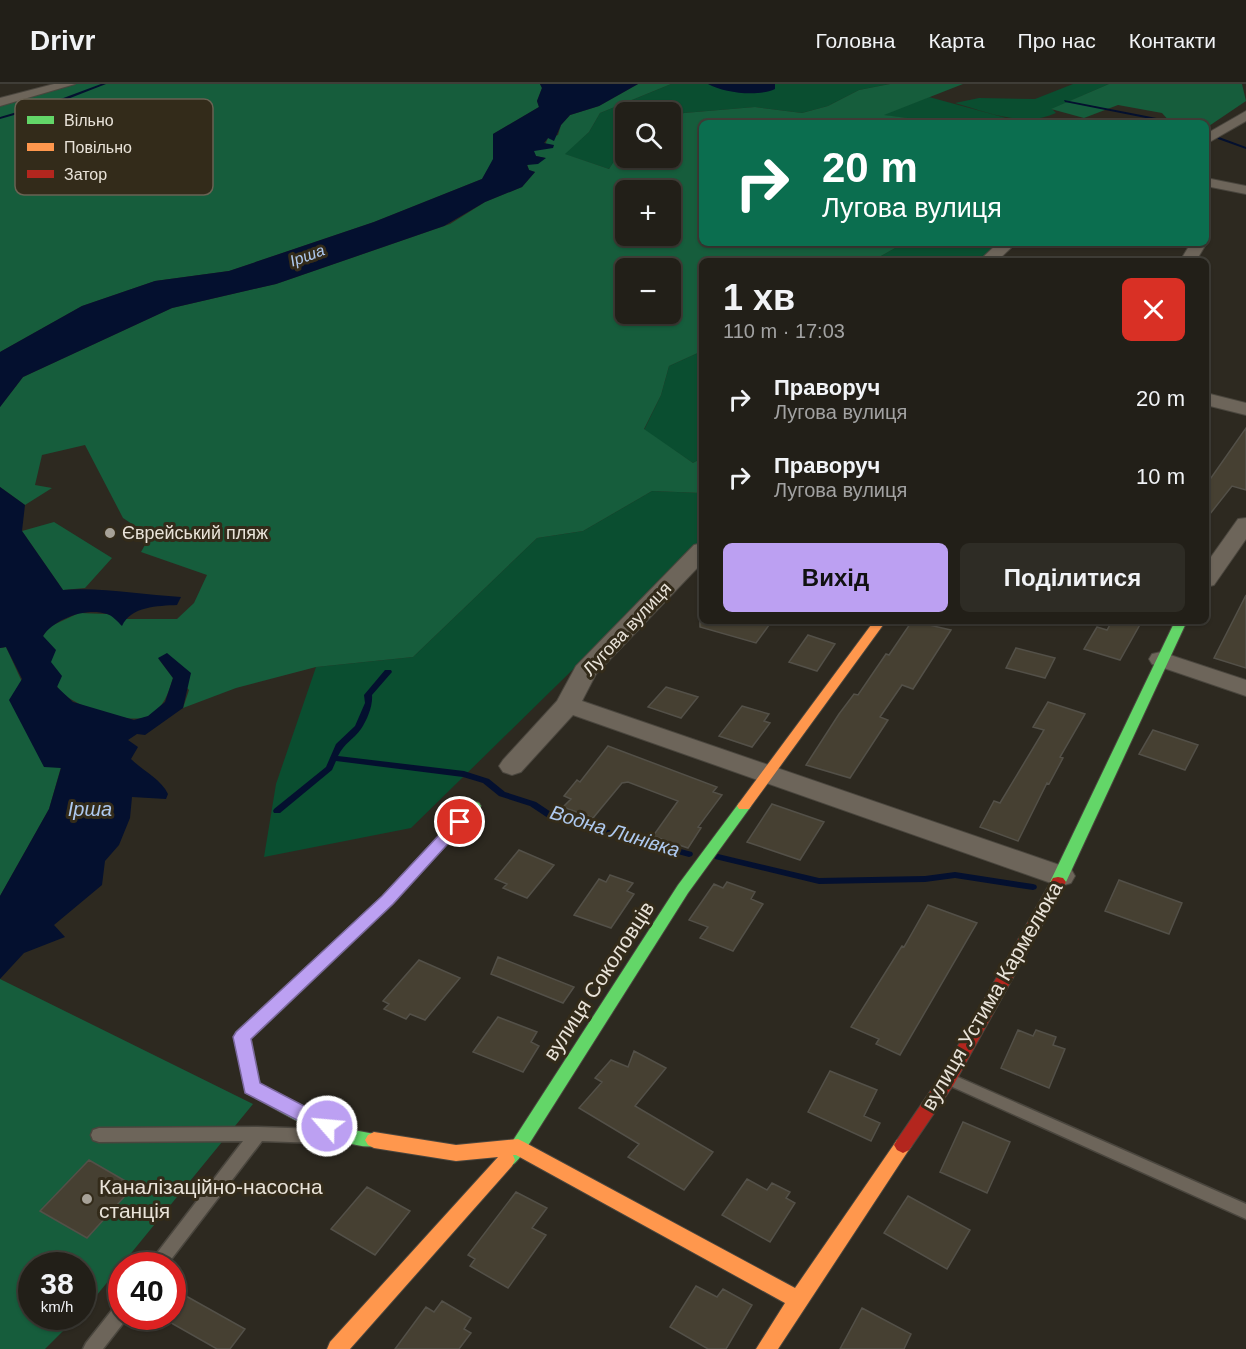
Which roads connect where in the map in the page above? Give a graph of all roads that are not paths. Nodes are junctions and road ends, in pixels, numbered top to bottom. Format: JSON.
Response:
{"nodes":[{"id":1,"x":69,"y":84,"type":"edge"},
{"id":2,"x":0,"y":102,"type":"edge"},
{"id":3,"x":1244,"y":116,"type":"edge"},
{"id":4,"x":1209,"y":138,"type":"edge"},
{"id":5,"x":1209,"y":183,"type":"edge"},
{"id":6,"x":1246,"y":190,"type":"edge"},
{"id":7,"x":1004,"y":246,"type":"edge"},
{"id":8,"x":990,"y":258,"type":"edge"},
{"id":9,"x":1209,"y":400,"type":"edge"},
{"id":10,"x":1246,"y":409,"type":"edge"},
{"id":11,"x":1246,"y":524,"type":"edge"},
{"id":12,"x":699,"y":553,"type":"edge"},
{"id":13,"x":1209,"y":576,"type":"edge"},
{"id":14,"x":878,"y":624,"type":"edge"},
{"id":15,"x":1179,"y":624,"type":"edge"},
{"id":16,"x":1161,"y":659,"type":"junction"},
{"id":17,"x":1246,"y":688,"type":"edge"},
{"id":18,"x":568,"y":705,"type":"junction"},
{"id":19,"x":512,"y":766,"type":"dead end"},
{"id":20,"x":767,"y":773,"type":"junction"},
{"id":21,"x":474,"y":806,"type":"dead end"},
{"id":22,"x":1061,"y":876,"type":"junction"},
{"id":23,"x":948,"y":1079,"type":"junction"},
{"id":24,"x":258,"y":1134,"type":"junction"},
{"id":25,"x":99,"y":1135,"type":"dead end"},
{"id":26,"x":345,"y":1136,"type":"junction"},
{"id":27,"x":518,"y":1147,"type":"junction"},
{"id":28,"x":1246,"y":1212,"type":"edge"},
{"id":29,"x":167,"y":1252,"type":"edge"},
{"id":30,"x":798,"y":1300,"type":"junction"},
{"id":31,"x":108,"y":1329,"type":"edge"},
{"id":32,"x":92,"y":1349,"type":"edge"},
{"id":33,"x":337,"y":1349,"type":"edge"},
{"id":34,"x":766,"y":1349,"type":"edge"}],
"edges":[{"from":1,"to":2,"type":"street"},
{"from":3,"to":4,"type":"street"},
{"from":5,"to":6,"type":"street"},
{"from":7,"to":8,"type":"street"},
{"from":9,"to":10,"type":"street"},
{"from":11,"to":13,"type":"street"},
{"from":12,"to":18,"type":"street","name":"Лугова вулиця"},
{"from":14,"to":20,"type":"street","name":"вулиця Соколовців"},
{"from":15,"to":16,"type":"street","name":"вулиця Устима Кармелюка"},
{"from":16,"to":17,"type":"street"},
{"from":16,"to":22,"type":"street","name":"вулиця Устима Кармелюка"},
{"from":18,"to":19,"type":"street","name":"Лугова вулиця"},
{"from":18,"to":20,"type":"street"},
{"from":20,"to":22,"type":"street"},
{"from":20,"to":27,"type":"street","name":"вулиця Соколовців"},
{"from":21,"to":26,"type":"street"},
{"from":22,"to":23,"type":"street","name":"вулиця Устима Кармелюка"},
{"from":23,"to":28,"type":"lane"},
{"from":23,"to":30,"type":"street","name":"вулиця Устима Кармелюка"},
{"from":24,"to":25,"type":"lane"},
{"from":24,"to":26,"type":"lane"},
{"from":24,"to":29,"type":"lane"},
{"from":26,"to":27,"type":"street"},
{"from":27,"to":30,"type":"street"},
{"from":27,"to":33,"type":"street","name":"вулиця Соколовців"},
{"from":30,"to":34,"type":"street","name":"вулиця Устима Кармелюка"},
{"from":31,"to":32,"type":"lane"}]}
